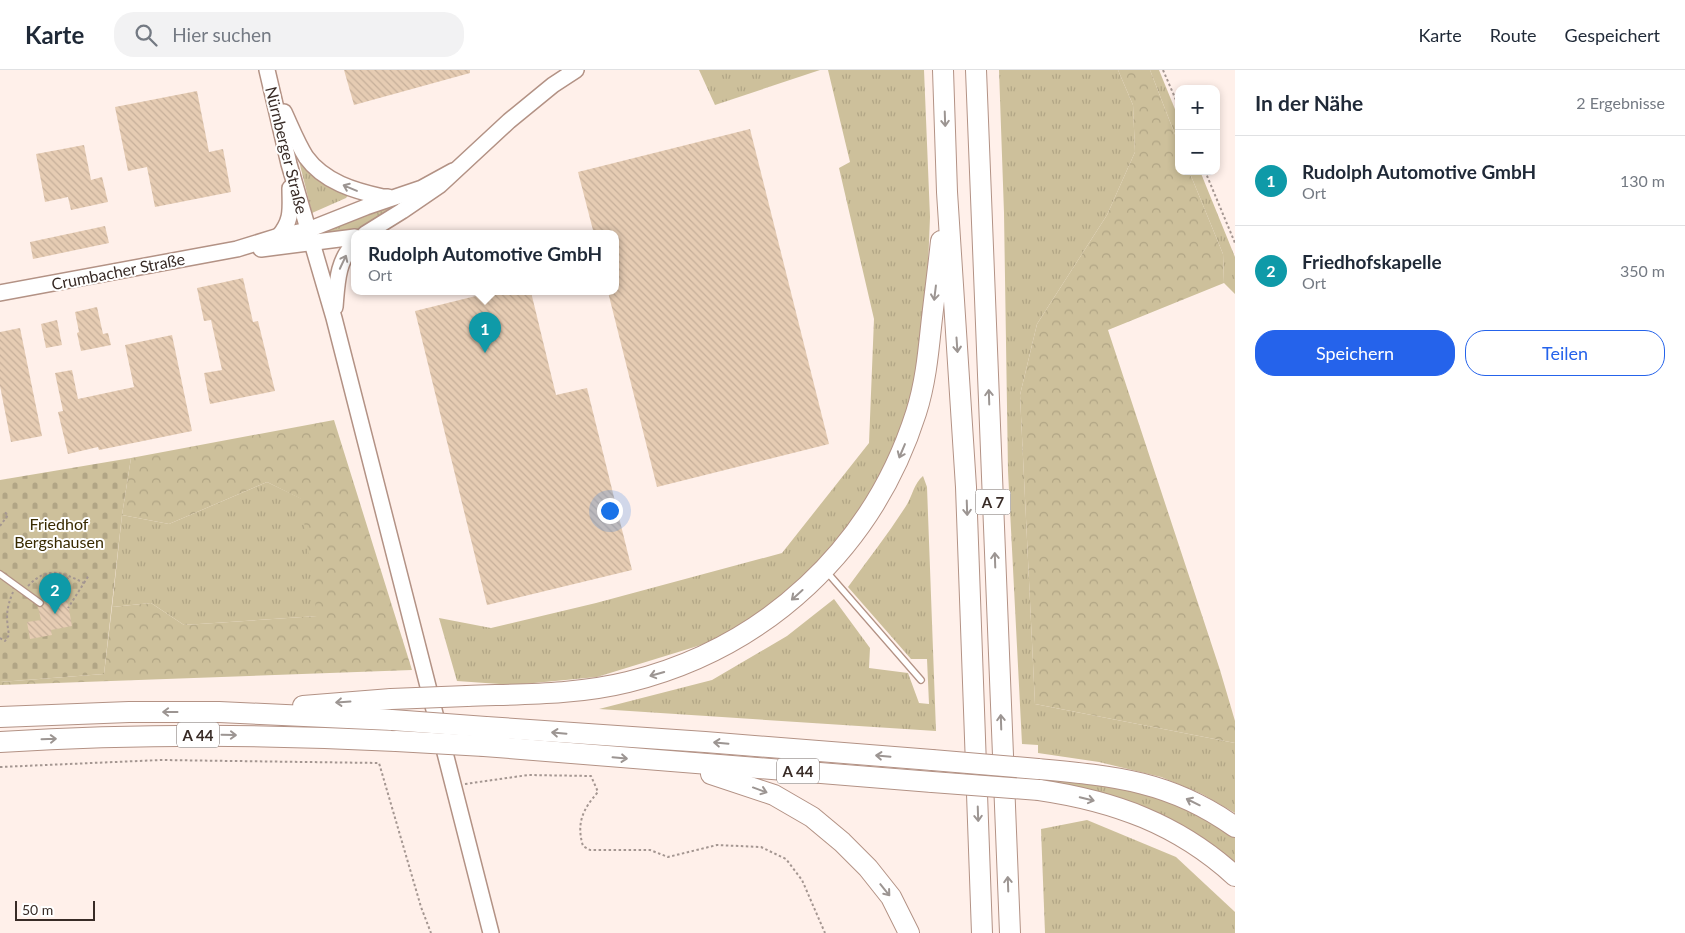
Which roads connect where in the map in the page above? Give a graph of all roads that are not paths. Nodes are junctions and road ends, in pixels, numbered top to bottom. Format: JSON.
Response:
{"nodes":[{"id":1,"x":267,"y":70,"type":"edge"},
{"id":2,"x":576,"y":70,"type":"edge"},
{"id":3,"x":943,"y":70,"type":"edge"},
{"id":4,"x":976,"y":70,"type":"edge"},
{"id":5,"x":271,"y":85,"type":"junction"},
{"id":6,"x":289,"y":164,"type":"junction"},
{"id":7,"x":454,"y":171,"type":"junction"},
{"id":8,"x":947,"y":192,"type":"junction"},
{"id":9,"x":397,"y":196,"type":"junction"},
{"id":10,"x":372,"y":230,"type":"edge"},
{"id":11,"x":279,"y":236,"type":"junction"},
{"id":12,"x":310,"y":236,"type":"junction"},
{"id":13,"x":351,"y":237,"type":"edge"},
{"id":14,"x":351,"y":248,"type":"edge"},
{"id":15,"x":237,"y":249,"type":"junction"},
{"id":16,"x":0,"y":294,"type":"edge"},
{"id":17,"x":334,"y":318,"type":"junction"},
{"id":18,"x":825,"y":569,"type":"junction"},
{"id":19,"x":0,"y":574,"type":"edge"},
{"id":20,"x":40,"y":603,"type":"dead end"},
{"id":21,"x":921,"y":680,"type":"dead end"},
{"id":22,"x":219,"y":712,"type":"junction"},
{"id":23,"x":0,"y":717,"type":"edge"},
{"id":24,"x":485,"y":737,"type":"junction"},
{"id":25,"x":0,"y":742,"type":"edge"},
{"id":26,"x":663,"y":761,"type":"junction"},
{"id":27,"x":1235,"y":826,"type":"edge"},
{"id":28,"x":1235,"y":876,"type":"edge"},
{"id":29,"x":491,"y":933,"type":"edge"},
{"id":30,"x":909,"y":933,"type":"edge"},
{"id":31,"x":982,"y":933,"type":"edge"},
{"id":32,"x":1010,"y":933,"type":"edge"}],
"edges":[{"from":1,"to":5,"type":"main road","name":"Nürnberger Straße"},
{"from":2,"to":7,"type":"main road"},
{"from":3,"to":8,"type":"highway","number":"A 7","one_way":true},
{"from":32,"to":4,"type":"highway","number":"A 7","one_way":true},
{"from":5,"to":6,"type":"main road","name":"Nürnberger Straße"},
{"from":9,"to":5,"type":"main road","one_way":true},
{"from":6,"to":11,"type":"main road"},
{"from":6,"to":12,"type":"main road","name":"Nürnberger Straße"},
{"from":7,"to":9,"type":"main road"},
{"from":7,"to":10,"type":"main road"},
{"from":8,"to":18,"type":"highway","one_way":true},
{"from":8,"to":31,"type":"highway","number":"A 7","one_way":true},
{"from":9,"to":12,"type":"main road"},
{"from":11,"to":12,"type":"main road","name":"Crumbacher Straße"},
{"from":11,"to":15,"type":"main road","name":"Crumbacher Straße"},
{"from":12,"to":13,"type":"main road"},
{"from":12,"to":15,"type":"main road","name":"Crumbacher Straße"},
{"from":12,"to":17,"type":"main road","name":"Nürnberger Straße"},
{"from":17,"to":14,"type":"main road","one_way":true},
{"from":15,"to":16,"type":"main road","name":"Crumbacher Straße"},
{"from":17,"to":29,"type":"main road","name":"Nürnberger Straße"},
{"from":18,"to":21,"type":"lane"},
{"from":18,"to":22,"type":"highway","one_way":true,"bridge":true},
{"from":19,"to":20,"type":"lane"},
{"from":22,"to":23,"type":"highway","number":"A 44","one_way":true},
{"from":22,"to":24,"type":"highway","bridge":true},
{"from":25,"to":24,"type":"highway","number":"A 44","one_way":true,"bridge":true},
{"from":24,"to":26,"type":"highway","number":"A 44","one_way":true},
{"from":27,"to":24,"type":"highway","one_way":true,"bridge":true},
{"from":26,"to":28,"type":"highway","number":"A 44","one_way":true,"bridge":true},
{"from":26,"to":30,"type":"highway","one_way":true}]}
